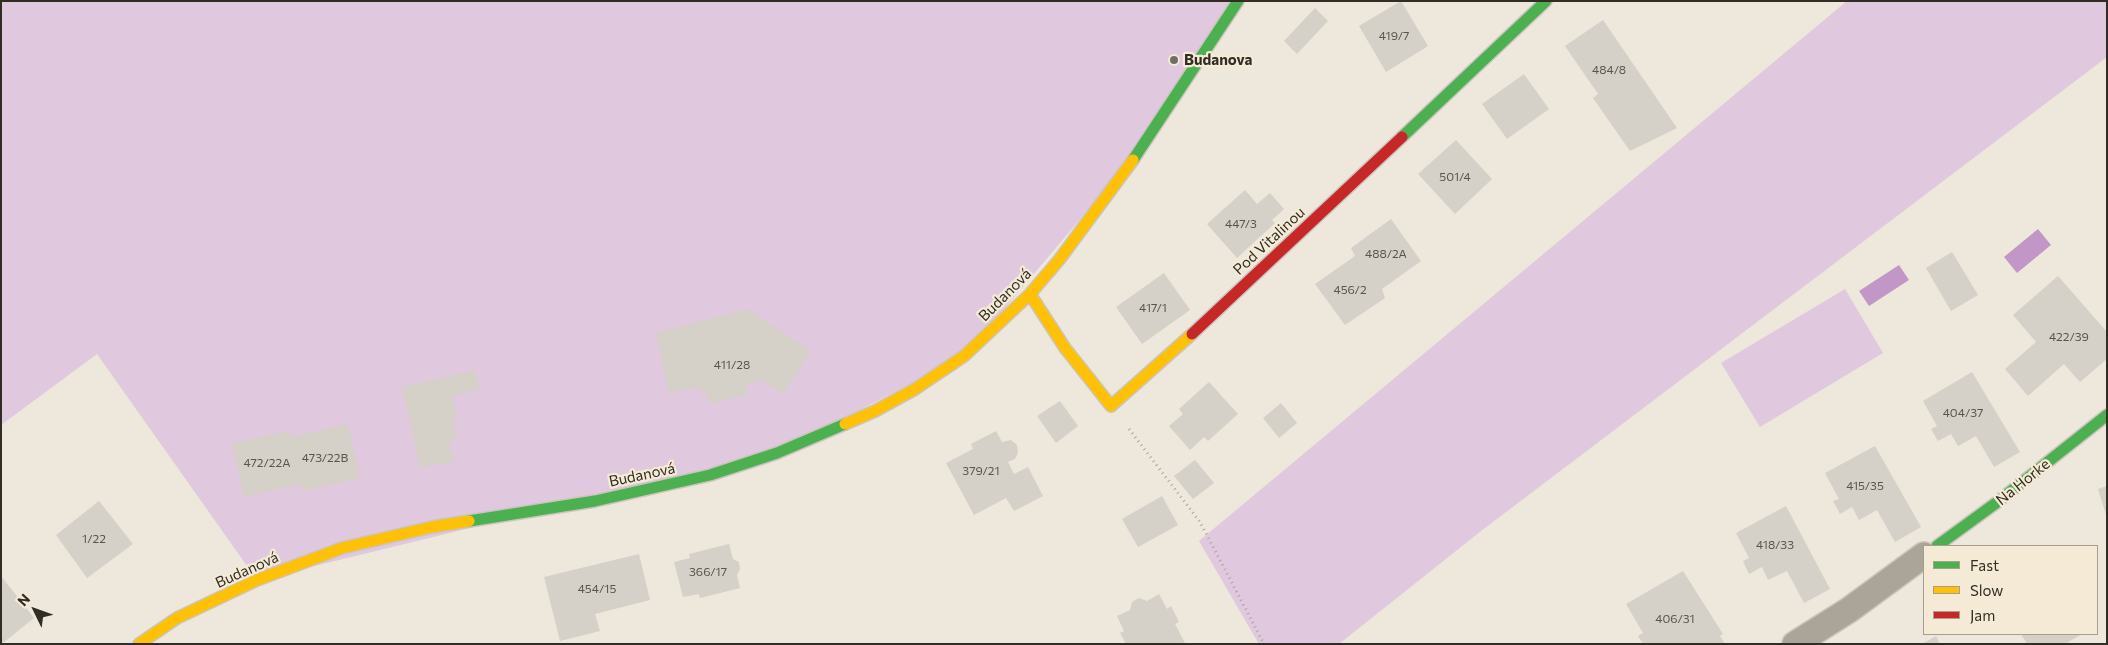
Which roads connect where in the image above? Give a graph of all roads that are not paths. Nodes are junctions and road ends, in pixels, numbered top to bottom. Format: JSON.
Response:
{"nodes":[{"id":1,"x":1238,"y":1,"type":"edge"},
{"id":2,"x":1546,"y":1,"type":"edge"},
{"id":3,"x":1030,"y":294,"type":"junction"},
{"id":4,"x":2107,"y":415,"type":"edge"},
{"id":5,"x":1938,"y":545,"type":"edge"},
{"id":6,"x":1923,"y":556,"type":"edge"},
{"id":7,"x":139,"y":644,"type":"edge"},
{"id":8,"x":1795,"y":644,"type":"edge"}],
"edges":[{"from":1,"to":3,"type":"street","name":"Budanová"},
{"from":2,"to":3,"type":"street","name":"Pod Vitalinou"},
{"from":3,"to":7,"type":"street","name":"Budanová"},
{"from":4,"to":5,"type":"street","name":"Na Horke"},
{"from":6,"to":8,"type":"street"}]}
